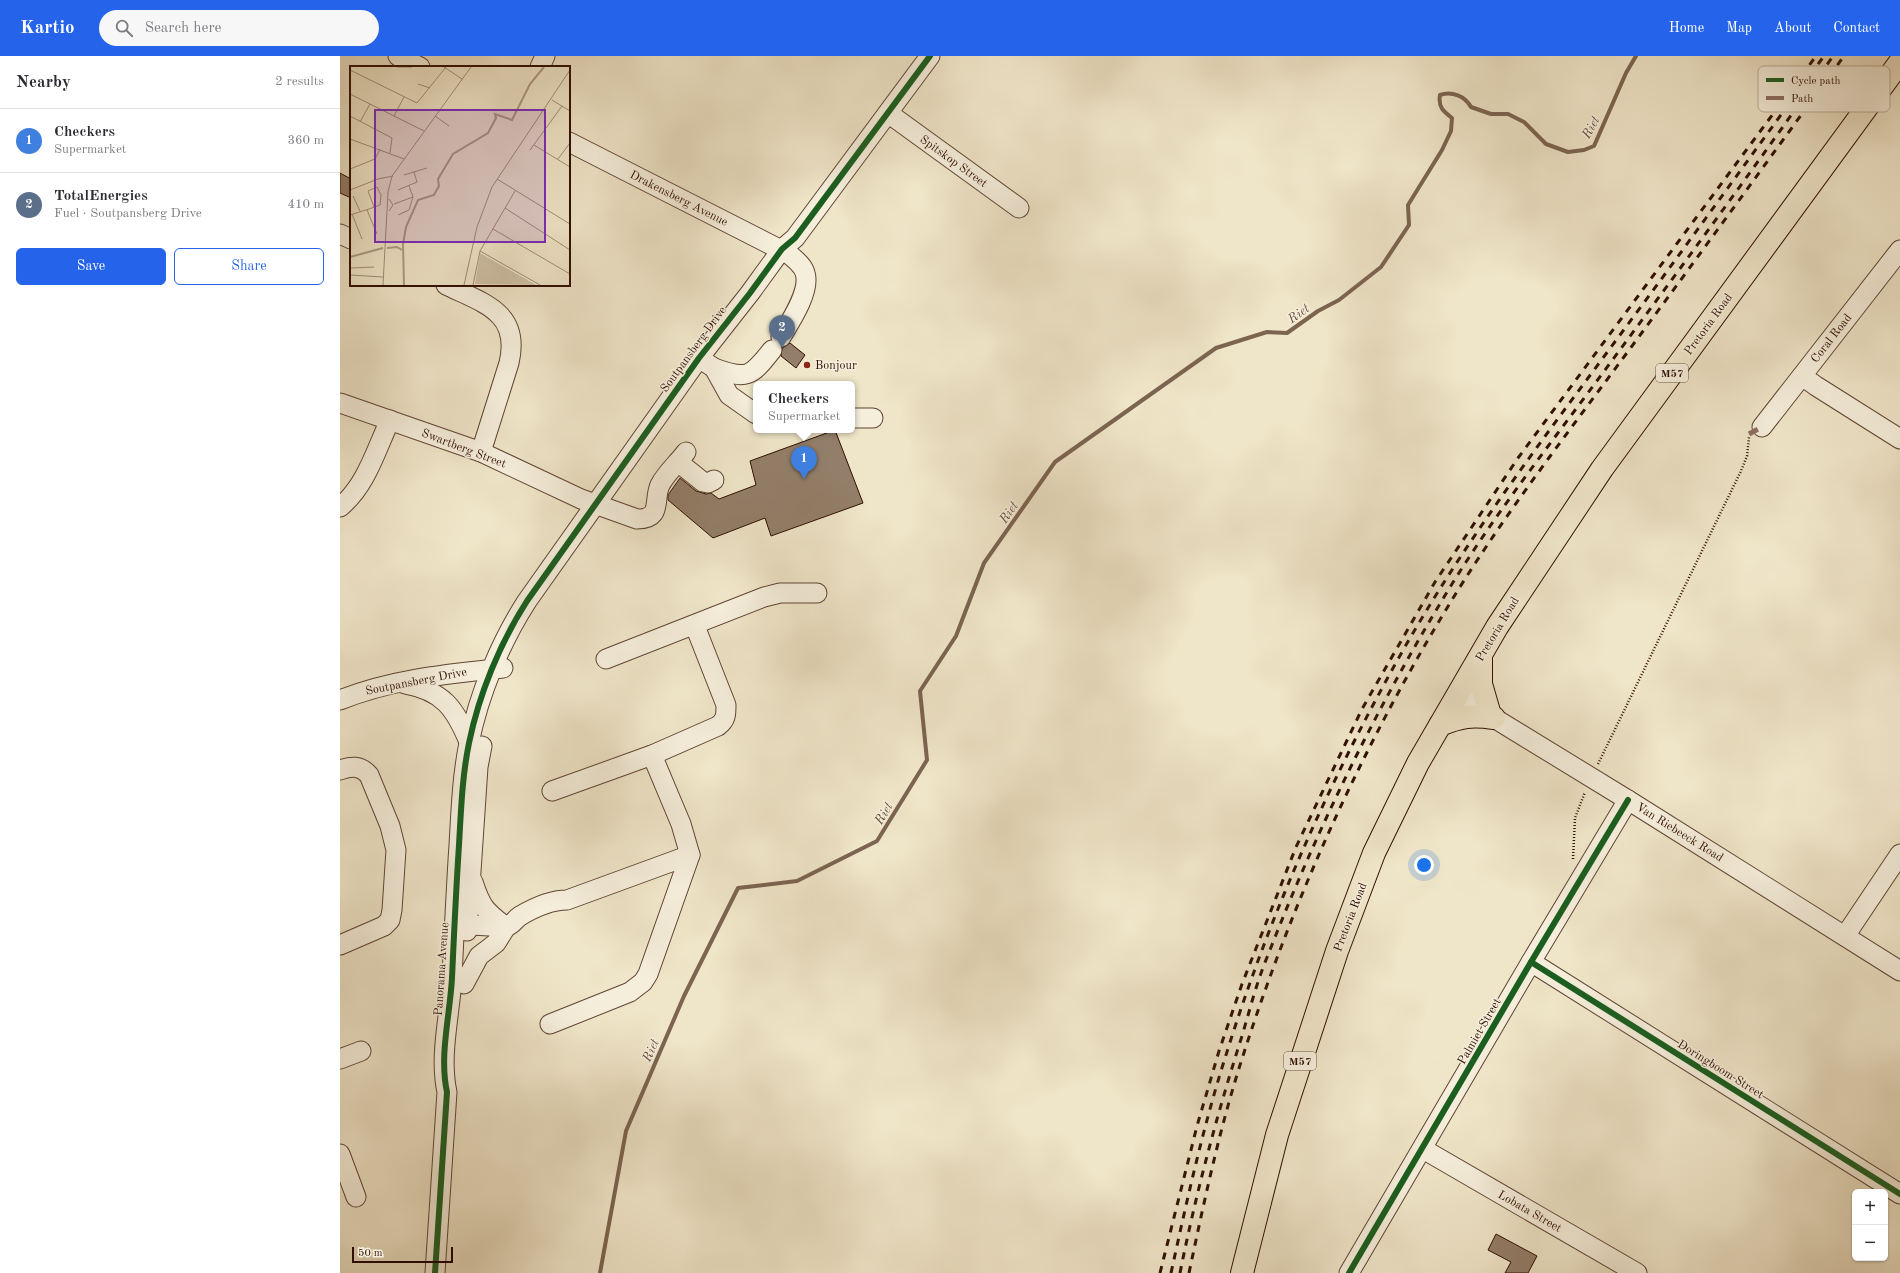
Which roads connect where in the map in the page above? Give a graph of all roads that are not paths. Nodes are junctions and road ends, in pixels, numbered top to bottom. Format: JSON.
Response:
{"nodes":[{"id":1,"x":398,"y":56,"type":"edge"},
{"id":2,"x":545,"y":56,"type":"edge"},
{"id":3,"x":930,"y":56,"type":"edge"},
{"id":4,"x":1900,"y":62,"type":"edge"},
{"id":5,"x":418,"y":66,"type":"edge"},
{"id":6,"x":540,"y":66,"type":"edge"},
{"id":7,"x":1890,"y":76,"type":"edge"},
{"id":8,"x":1863,"y":112,"type":"edge"},
{"id":9,"x":888,"y":113,"type":"junction"},
{"id":10,"x":570,"y":142,"type":"edge"},
{"id":11,"x":1020,"y":208,"type":"dead end"},
{"id":12,"x":340,"y":234,"type":"edge"},
{"id":13,"x":350,"y":239,"type":"edge"},
{"id":14,"x":789,"y":247,"type":"junction"},
{"id":15,"x":1900,"y":250,"type":"edge"},
{"id":16,"x":448,"y":286,"type":"edge"},
{"id":17,"x":707,"y":363,"type":"junction"},
{"id":18,"x":1802,"y":376,"type":"junction"},
{"id":19,"x":340,"y":403,"type":"edge"},
{"id":20,"x":753,"y":412,"type":"edge"},
{"id":21,"x":855,"y":418,"type":"edge"},
{"id":22,"x":873,"y":418,"type":"dead end"},
{"id":23,"x":390,"y":420,"type":"junction"},
{"id":24,"x":1756,"y":431,"type":"road end"},
{"id":25,"x":1900,"y":439,"type":"edge"},
{"id":26,"x":481,"y":452,"type":"junction"},
{"id":27,"x":714,"y":480,"type":"dead end"},
{"id":28,"x":340,"y":507,"type":"edge"},
{"id":29,"x":601,"y":507,"type":"junction"},
{"id":30,"x":817,"y":593,"type":"dead end"},
{"id":31,"x":696,"y":626,"type":"junction"},
{"id":32,"x":507,"y":638,"type":"junction"},
{"id":33,"x":1481,"y":655,"type":"junction"},
{"id":34,"x":606,"y":659,"type":"dead end"},
{"id":35,"x":500,"y":668,"type":"junction"},
{"id":36,"x":463,"y":672,"type":"junction"},
{"id":37,"x":397,"y":682,"type":"junction"},
{"id":38,"x":1459,"y":693,"type":"junction"},
{"id":39,"x":340,"y":700,"type":"edge"},
{"id":40,"x":1492,"y":716,"type":"junction"},
{"id":41,"x":1440,"y":725,"type":"junction"},
{"id":42,"x":469,"y":742,"type":"junction"},
{"id":43,"x":652,"y":755,"type":"junction"},
{"id":44,"x":340,"y":770,"type":"edge"},
{"id":45,"x":552,"y":791,"type":"dead end"},
{"id":46,"x":1628,"y":800,"type":"junction"},
{"id":47,"x":1900,"y":854,"type":"edge"},
{"id":48,"x":690,"y":855,"type":"junction"},
{"id":49,"x":472,"y":877,"type":"junction"},
{"id":50,"x":461,"y":925,"type":"junction"},
{"id":51,"x":510,"y":926,"type":"junction"},
{"id":52,"x":1845,"y":936,"type":"junction"},
{"id":53,"x":340,"y":945,"type":"edge"},
{"id":54,"x":1531,"y":962,"type":"junction"},
{"id":55,"x":1900,"y":971,"type":"edge"},
{"id":56,"x":464,"y":984,"type":"junction"},
{"id":57,"x":550,"y":1024,"type":"dead end"},
{"id":58,"x":361,"y":1051,"type":"dead end"},
{"id":59,"x":340,"y":1059,"type":"edge"},
{"id":60,"x":447,"y":1092,"type":"junction"},
{"id":61,"x":1424,"y":1148,"type":"junction"},
{"id":62,"x":340,"y":1154,"type":"edge"},
{"id":63,"x":1900,"y":1194,"type":"edge"},
{"id":64,"x":356,"y":1197,"type":"dead end"},
{"id":65,"x":435,"y":1273,"type":"edge"},
{"id":66,"x":1242,"y":1273,"type":"edge"},
{"id":67,"x":1349,"y":1273,"type":"edge"},
{"id":68,"x":1637,"y":1273,"type":"edge"}],
"edges":[{"from":1,"to":5,"type":"street"},
{"from":2,"to":6,"type":"street"},
{"from":3,"to":9,"type":"street","name":"Soutpansberg Drive"},
{"from":4,"to":7,"type":"main road","name":"Pretoria Road","number":"M57"},
{"from":8,"to":33,"type":"main road","name":"Pretoria Road","number":"M57"},
{"from":9,"to":11,"type":"street","name":"Spitskop Street"},
{"from":9,"to":14,"type":"street","name":"Soutpansberg Drive"},
{"from":10,"to":14,"type":"street","name":"Drakensberg Avenue"},
{"from":12,"to":13,"type":"street"},
{"from":14,"to":17,"type":"street","name":"Soutpansberg Drive"},
{"from":14,"to":17,"type":"street","name":"Drakensberg Avenue"},
{"from":15,"to":18,"type":"street","name":"Coral Road"},
{"from":16,"to":26,"type":"street"},
{"from":17,"to":20,"type":"street"},
{"from":17,"to":29,"type":"street","name":"Soutpansberg Drive"},
{"from":18,"to":24,"type":"street","name":"Coral Road"},
{"from":18,"to":25,"type":"street"},
{"from":19,"to":23,"type":"street","name":"Swartberg Street"},
{"from":21,"to":22,"type":"street"},
{"from":23,"to":26,"type":"street","name":"Swartberg Street"},
{"from":23,"to":28,"type":"street"},
{"from":26,"to":29,"type":"street","name":"Swartberg Street"},
{"from":27,"to":29,"type":"street","name":"Swartberg Street"},
{"from":29,"to":32,"type":"street","name":"Soutpansberg Drive"},
{"from":29,"to":35,"type":"street","name":"Soutpansberg Drive"},
{"from":30,"to":31,"type":"street"},
{"from":31,"to":34,"type":"street"},
{"from":31,"to":43,"type":"street"},
{"from":32,"to":35,"type":"street","name":"Soutpansberg Drive"},
{"from":32,"to":36,"type":"street"},
{"from":33,"to":38,"type":"main road","name":"Pretoria Road","number":"M57"},
{"from":33,"to":40,"type":"main road"},
{"from":35,"to":36,"type":"street","name":"Soutpansberg Drive"},
{"from":35,"to":42,"type":"street","name":"Panorama Avenue"},
{"from":35,"to":49,"type":"street","name":"Panorama Avenue"},
{"from":36,"to":37,"type":"street","name":"Soutpansberg Drive"},
{"from":37,"to":39,"type":"street","name":"Soutpansberg Drive"},
{"from":37,"to":42,"type":"street"},
{"from":38,"to":40,"type":"street","name":"Van Riebeeck Road"},
{"from":38,"to":41,"type":"main road","name":"Pretoria Road","number":"M57"},
{"from":40,"to":41,"type":"main road"},
{"from":40,"to":46,"type":"street","name":"Van Riebeeck Road"},
{"from":41,"to":66,"type":"main road","name":"Pretoria Road","number":"M57"},
{"from":42,"to":50,"type":"street","name":"Panorama Avenue"},
{"from":43,"to":45,"type":"street"},
{"from":43,"to":48,"type":"street"},
{"from":44,"to":53,"type":"street"},
{"from":46,"to":52,"type":"street","name":"Van Riebeeck Road"},
{"from":46,"to":54,"type":"street","name":"Palmiet Street"},
{"from":47,"to":52,"type":"street"},
{"from":48,"to":51,"type":"street"},
{"from":48,"to":57,"type":"street"},
{"from":49,"to":50,"type":"street","name":"Panorama Avenue"},
{"from":49,"to":51,"type":"street"},
{"from":50,"to":51,"type":"street"},
{"from":50,"to":56,"type":"street","name":"Panorama Avenue"},
{"from":50,"to":60,"type":"street","name":"Panorama Avenue"},
{"from":51,"to":56,"type":"street"},
{"from":52,"to":55,"type":"street","name":"Van Riebeeck Road"},
{"from":54,"to":61,"type":"street","name":"Palmiet Street"},
{"from":54,"to":63,"type":"street","name":"Doringboom Street"},
{"from":56,"to":60,"type":"street","name":"Panorama Avenue"},
{"from":58,"to":59,"type":"street"},
{"from":60,"to":65,"type":"street","name":"Panorama Avenue"},
{"from":61,"to":67,"type":"street","name":"Palmiet Street"},
{"from":61,"to":68,"type":"street","name":"Lobata Street"},
{"from":62,"to":64,"type":"street"}]}
